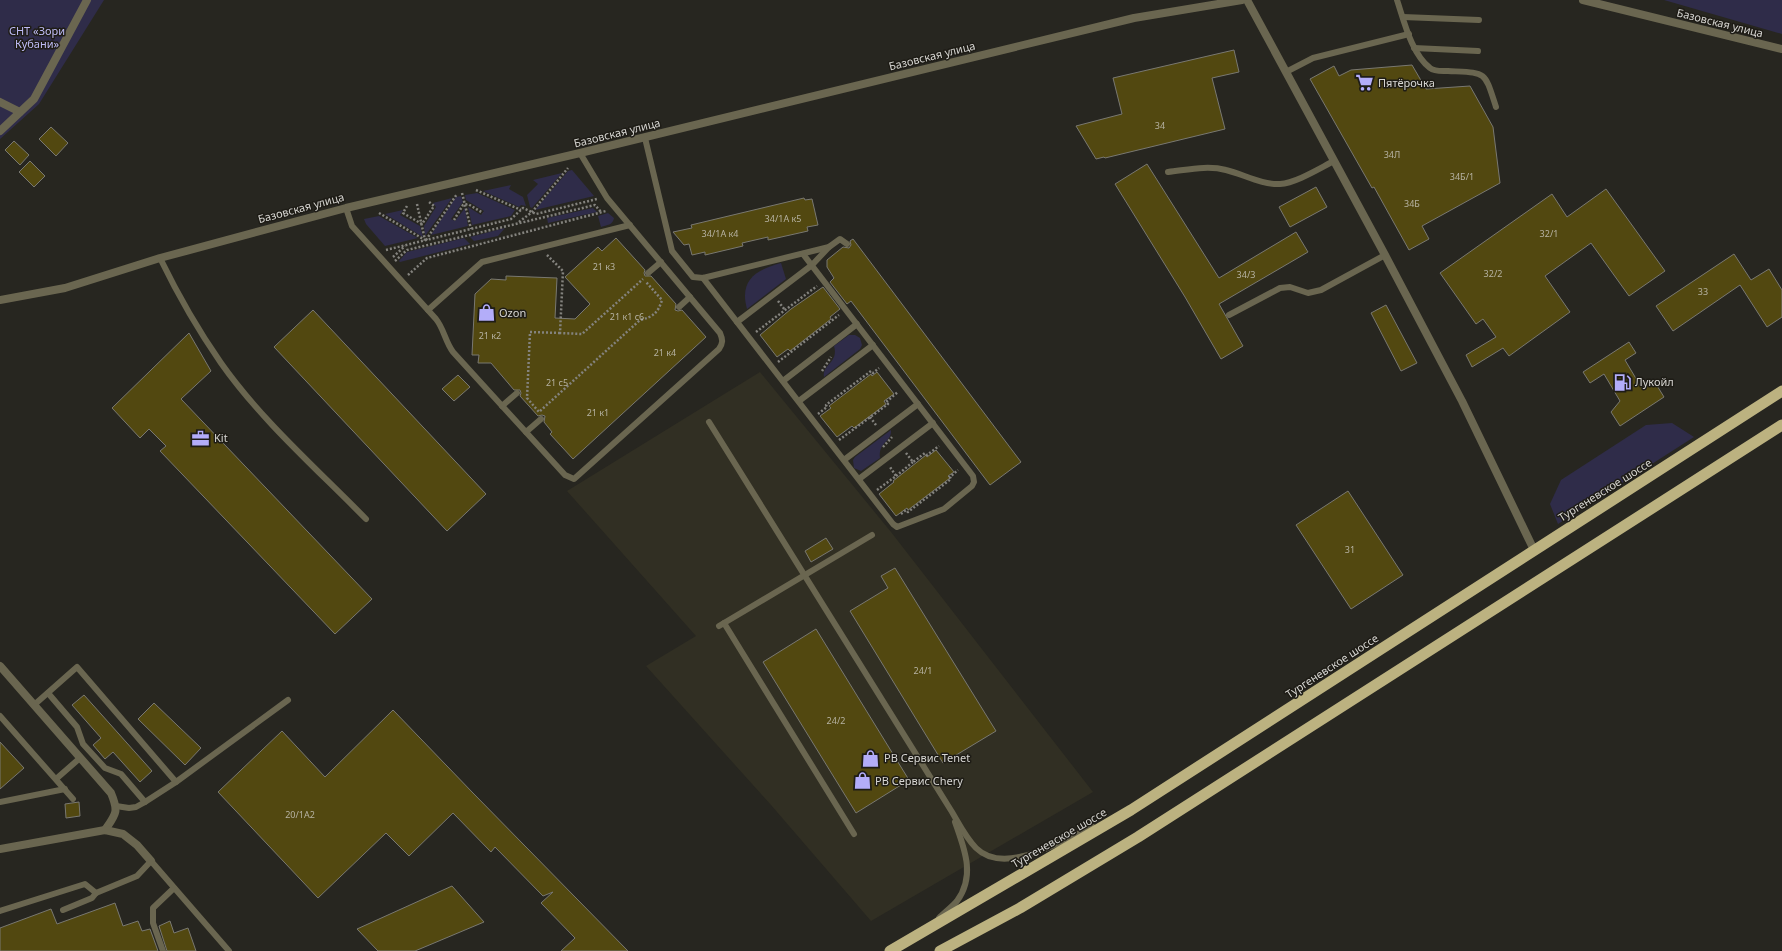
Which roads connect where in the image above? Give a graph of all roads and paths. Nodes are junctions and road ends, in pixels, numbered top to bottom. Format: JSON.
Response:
{"nodes":[{"id":1,"x":87,"y":0,"type":"edge"},
{"id":2,"x":1242,"y":0,"type":"edge"},
{"id":3,"x":1247,"y":0,"type":"edge"},
{"id":4,"x":1397,"y":0,"type":"edge"},
{"id":5,"x":1583,"y":0,"type":"edge"},
{"id":6,"x":1402,"y":17,"type":"junction"},
{"id":7,"x":1480,"y":20,"type":"dead end"},
{"id":8,"x":1409,"y":34,"type":"junction"},
{"id":9,"x":1414,"y":48,"type":"junction"},
{"id":10,"x":1782,"y":49,"type":"edge"},
{"id":11,"x":1478,"y":51,"type":"dead end"},
{"id":12,"x":1286,"y":72,"type":"junction"},
{"id":13,"x":0,"y":102,"type":"edge"},
{"id":14,"x":1496,"y":107,"type":"dead end"},
{"id":15,"x":20,"y":112,"type":"junction"},
{"id":16,"x":0,"y":130,"type":"edge"},
{"id":17,"x":645,"y":138,"type":"junction"},
{"id":18,"x":580,"y":153,"type":"junction"},
{"id":19,"x":1334,"y":161,"type":"junction"},
{"id":20,"x":568,"y":168,"type":"dead end"},
{"id":21,"x":1168,"y":172,"type":"dead end"},
{"id":22,"x":476,"y":190,"type":"dead end"},
{"id":23,"x":462,"y":193,"type":"dead end"},
{"id":24,"x":456,"y":194,"type":"dead end"},
{"id":25,"x":597,"y":199,"type":"dead end"},
{"id":26,"x":428,"y":201,"type":"dead end"},
{"id":27,"x":417,"y":204,"type":"dead end"},
{"id":28,"x":465,"y":205,"type":"junction"},
{"id":29,"x":407,"y":206,"type":"dead end"},
{"id":30,"x":346,"y":208,"type":"junction"},
{"id":31,"x":616,"y":208,"type":"junction"},
{"id":32,"x":521,"y":210,"type":"junction"},
{"id":33,"x":532,"y":212,"type":"junction"},
{"id":34,"x":602,"y":212,"type":"junction"},
{"id":35,"x":378,"y":213,"type":"dead end"},
{"id":36,"x":483,"y":213,"type":"dead end"},
{"id":37,"x":454,"y":220,"type":"dead end"},
{"id":38,"x":518,"y":223,"type":"junction"},
{"id":39,"x":422,"y":224,"type":"junction"},
{"id":40,"x":630,"y":225,"type":"junction"},
{"id":41,"x":471,"y":229,"type":"junction"},
{"id":42,"x":426,"y":240,"type":"junction"},
{"id":43,"x":847,"y":244,"type":"dead end"},
{"id":44,"x":406,"y":245,"type":"junction"},
{"id":45,"x":540,"y":247,"type":"junction"},
{"id":46,"x":829,"y":247,"type":"junction"},
{"id":47,"x":385,"y":250,"type":"dead end"},
{"id":48,"x":803,"y":254,"type":"junction"},
{"id":49,"x":1385,"y":255,"type":"junction"},
{"id":50,"x":393,"y":257,"type":"dead end"},
{"id":51,"x":160,"y":258,"type":"junction"},
{"id":52,"x":395,"y":261,"type":"dead end"},
{"id":53,"x":661,"y":262,"type":"junction"},
{"id":54,"x":812,"y":265,"type":"junction"},
{"id":55,"x":648,"y":273,"type":"dead end"},
{"id":56,"x":408,"y":275,"type":"dead end"},
{"id":57,"x":703,"y":278,"type":"junction"},
{"id":58,"x":814,"y":280,"type":"dead end"},
{"id":59,"x":817,"y":285,"type":"junction"},
{"id":60,"x":822,"y":291,"type":"dead end"},
{"id":61,"x":782,"y":296,"type":"dead end"},
{"id":62,"x":690,"y":297,"type":"junction"},
{"id":63,"x":0,"y":300,"type":"edge"},
{"id":64,"x":772,"y":304,"type":"dead end"},
{"id":65,"x":679,"y":307,"type":"dead end"},
{"id":66,"x":835,"y":309,"type":"dead end"},
{"id":67,"x":428,"y":310,"type":"junction"},
{"id":68,"x":1229,"y":315,"type":"dead end"},
{"id":69,"x":737,"y":322,"type":"junction"},
{"id":70,"x":857,"y":324,"type":"junction"},
{"id":71,"x":752,"y":331,"type":"dead end"},
{"id":72,"x":560,"y":333,"type":"junction"},
{"id":73,"x":829,"y":345,"type":"junction"},
{"id":74,"x":873,"y":345,"type":"junction"},
{"id":75,"x":772,"y":358,"type":"dead end"},
{"id":76,"x":876,"y":362,"type":"dead end"},
{"id":77,"x":880,"y":367,"type":"junction"},
{"id":78,"x":885,"y":373,"type":"dead end"},
{"id":79,"x":783,"y":380,"type":"junction"},
{"id":80,"x":824,"y":382,"type":"junction"},
{"id":81,"x":894,"y":386,"type":"dead end"},
{"id":82,"x":1782,"y":391,"type":"edge"},
{"id":83,"x":899,"y":392,"type":"junction"},
{"id":84,"x":517,"y":393,"type":"dead end"},
{"id":85,"x":903,"y":398,"type":"dead end"},
{"id":86,"x":799,"y":401,"type":"junction"},
{"id":87,"x":918,"y":404,"type":"junction"},
{"id":88,"x":502,"y":406,"type":"junction"},
{"id":89,"x":813,"y":410,"type":"dead end"},
{"id":90,"x":816,"y":415,"type":"junction"},
{"id":91,"x":870,"y":417,"type":"junction"},
{"id":92,"x":540,"y":419,"type":"dead end"},
{"id":93,"x":820,"y":421,"type":"dead end"},
{"id":94,"x":709,"y":422,"type":"dead end"},
{"id":95,"x":933,"y":423,"type":"junction"},
{"id":96,"x":890,"y":425,"type":"junction"},
{"id":97,"x":1782,"y":425,"type":"edge"},
{"id":98,"x":878,"y":427,"type":"junction"},
{"id":99,"x":872,"y":431,"type":"dead end"},
{"id":100,"x":526,"y":432,"type":"junction"},
{"id":101,"x":833,"y":437,"type":"dead end"},
{"id":102,"x":937,"y":442,"type":"dead end"},
{"id":103,"x":940,"y":445,"type":"junction"},
{"id":104,"x":911,"y":448,"type":"dead end"},
{"id":105,"x":905,"y":452,"type":"junction"},
{"id":106,"x":944,"y":452,"type":"dead end"},
{"id":107,"x":900,"y":457,"type":"dead end"},
{"id":108,"x":844,"y":460,"type":"junction"},
{"id":109,"x":884,"y":460,"type":"junction"},
{"id":110,"x":894,"y":461,"type":"dead end"},
{"id":111,"x":913,"y":462,"type":"junction"},
{"id":112,"x":954,"y":464,"type":"dead end"},
{"id":113,"x":959,"y":470,"type":"junction"},
{"id":114,"x":963,"y":475,"type":"dead end"},
{"id":115,"x":896,"y":476,"type":"junction"},
{"id":116,"x":859,"y":479,"type":"junction"},
{"id":117,"x":871,"y":487,"type":"dead end"},
{"id":118,"x":896,"y":518,"type":"dead end"},
{"id":119,"x":366,"y":519,"type":"dead end"},
{"id":120,"x":872,"y":535,"type":"dead end"},
{"id":121,"x":1534,"y":550,"type":"junction"},
{"id":122,"x":804,"y":575,"type":"junction"},
{"id":123,"x":0,"y":666,"type":"edge"},
{"id":124,"x":48,"y":693,"type":"junction"},
{"id":125,"x":288,"y":700,"type":"dead end"},
{"id":126,"x":34,"y":705,"type":"junction"},
{"id":127,"x":0,"y":716,"type":"edge"},
{"id":128,"x":80,"y":758,"type":"junction"},
{"id":129,"x":56,"y":779,"type":"junction"},
{"id":130,"x":176,"y":782,"type":"junction"},
{"id":131,"x":65,"y":789,"type":"junction"},
{"id":132,"x":73,"y":799,"type":"dead end"},
{"id":133,"x":0,"y":802,"type":"edge"},
{"id":134,"x":145,"y":802,"type":"junction"},
{"id":135,"x":116,"y":806,"type":"junction"},
{"id":136,"x":1131,"y":810,"type":"junction"},
{"id":137,"x":952,"y":812,"type":"junction"},
{"id":138,"x":105,"y":830,"type":"junction"},
{"id":139,"x":854,"y":834,"type":"dead end"},
{"id":140,"x":0,"y":849,"type":"edge"},
{"id":141,"x":151,"y":861,"type":"junction"},
{"id":142,"x":174,"y":888,"type":"junction"},
{"id":143,"x":96,"y":893,"type":"junction"},
{"id":144,"x":63,"y":910,"type":"dead end"},
{"id":145,"x":0,"y":911,"type":"edge"},
{"id":146,"x":914,"y":937,"type":"junction"},
{"id":147,"x":163,"y":951,"type":"edge"},
{"id":148,"x":229,"y":951,"type":"edge"},
{"id":149,"x":890,"y":951,"type":"edge"},
{"id":150,"x":940,"y":951,"type":"edge"}],
"edges":[{"from":1,"to":15,"type":"street"},
{"from":2,"to":17,"type":"street","name":"Базовская улица"},
{"from":3,"to":12,"type":"street"},
{"from":4,"to":6,"type":"lane"},
{"from":5,"to":10,"type":"street","name":"Базовская улица"},
{"from":6,"to":7,"type":"lane"},
{"from":6,"to":8,"type":"lane"},
{"from":8,"to":9,"type":"lane"},
{"from":8,"to":12,"type":"lane"},
{"from":9,"to":11,"type":"lane"},
{"from":9,"to":14,"type":"lane"},
{"from":12,"to":19,"type":"street"},
{"from":13,"to":15,"type":"street"},
{"from":15,"to":16,"type":"street"},
{"from":17,"to":18,"type":"street","name":"Базовская улица"},
{"from":17,"to":57,"type":"lane"},
{"from":18,"to":30,"type":"street","name":"Базовская улица"},
{"from":18,"to":31,"type":"lane"},
{"from":19,"to":21,"type":"lane"},
{"from":19,"to":49,"type":"street"},
{"from":20,"to":33,"type":"path"},
{"from":22,"to":32,"type":"path"},
{"from":23,"to":28,"type":"path"},
{"from":24,"to":42,"type":"path"},
{"from":25,"to":33,"type":"path"},
{"from":26,"to":39,"type":"path"},
{"from":27,"to":39,"type":"path"},
{"from":28,"to":36,"type":"path"},
{"from":28,"to":37,"type":"path"},
{"from":28,"to":41,"type":"path"},
{"from":29,"to":39,"type":"path"},
{"from":30,"to":51,"type":"street","name":"Базовская улица"},
{"from":30,"to":67,"type":"lane"},
{"from":31,"to":34,"type":"path"},
{"from":31,"to":40,"type":"lane"},
{"from":32,"to":33,"type":"path"},
{"from":32,"to":41,"type":"path"},
{"from":33,"to":38,"type":"path"},
{"from":34,"to":38,"type":"path"},
{"from":34,"to":56,"type":"path"},
{"from":35,"to":42,"type":"path"},
{"from":38,"to":52,"type":"path"},
{"from":39,"to":42,"type":"path"},
{"from":40,"to":45,"type":"lane"},
{"from":40,"to":53,"type":"lane"},
{"from":41,"to":42,"type":"path"},
{"from":42,"to":44,"type":"path"},
{"from":43,"to":46,"type":"lane"},
{"from":44,"to":47,"type":"path"},
{"from":44,"to":50,"type":"path"},
{"from":45,"to":67,"type":"lane"},
{"from":45,"to":72,"type":"path"},
{"from":46,"to":48,"type":"lane"},
{"from":46,"to":54,"type":"lane"},
{"from":48,"to":54,"type":"lane"},
{"from":48,"to":57,"type":"lane"},
{"from":49,"to":68,"type":"lane"},
{"from":49,"to":121,"type":"street"},
{"from":51,"to":63,"type":"street","name":"Базовская улица"},
{"from":51,"to":119,"type":"lane"},
{"from":53,"to":55,"type":"lane"},
{"from":53,"to":62,"type":"lane"},
{"from":54,"to":69,"type":"lane"},
{"from":54,"to":70,"type":"lane"},
{"from":57,"to":69,"type":"lane"},
{"from":58,"to":59,"type":"path"},
{"from":59,"to":60,"type":"path"},
{"from":59,"to":71,"type":"path"},
{"from":61,"to":64,"type":"path"},
{"from":62,"to":65,"type":"lane"},
{"from":62,"to":100,"type":"lane"},
{"from":66,"to":75,"type":"path"},
{"from":67,"to":88,"type":"lane"},
{"from":69,"to":79,"type":"lane"},
{"from":70,"to":73,"type":"lane"},
{"from":70,"to":74,"type":"lane"},
{"from":72,"to":72,"type":"path"},
{"from":73,"to":79,"type":"lane"},
{"from":73,"to":80,"type":"path"},
{"from":74,"to":80,"type":"lane"},
{"from":74,"to":87,"type":"lane"},
{"from":76,"to":77,"type":"path"},
{"from":77,"to":78,"type":"path"},
{"from":77,"to":90,"type":"path"},
{"from":79,"to":86,"type":"lane"},
{"from":80,"to":86,"type":"lane"},
{"from":81,"to":83,"type":"path"},
{"from":82,"to":121,"type":"highway","name":"Тургеневское шоссе"},
{"from":83,"to":85,"type":"path"},
{"from":83,"to":91,"type":"path"},
{"from":84,"to":88,"type":"lane"},
{"from":86,"to":108,"type":"lane"},
{"from":87,"to":95,"type":"lane"},
{"from":87,"to":96,"type":"lane"},
{"from":88,"to":100,"type":"lane"},
{"from":89,"to":90,"type":"path"},
{"from":90,"to":93,"type":"path"},
{"from":91,"to":98,"type":"path"},
{"from":91,"to":101,"type":"path"},
{"from":92,"to":100,"type":"lane"},
{"from":94,"to":122,"type":"lane"},
{"from":95,"to":109,"type":"lane"},
{"from":95,"to":116,"type":"lane"},
{"from":96,"to":98,"type":"path"},
{"from":96,"to":108,"type":"lane"},
{"from":96,"to":109,"type":"path"},
{"from":97,"to":150,"type":"highway"},
{"from":98,"to":99,"type":"path"},
{"from":102,"to":103,"type":"path"},
{"from":103,"to":106,"type":"path"},
{"from":103,"to":111,"type":"path"},
{"from":104,"to":105,"type":"path"},
{"from":105,"to":107,"type":"path"},
{"from":105,"to":111,"type":"path"},
{"from":108,"to":116,"type":"lane"},
{"from":109,"to":116,"type":"lane"},
{"from":110,"to":115,"type":"path"},
{"from":111,"to":115,"type":"path"},
{"from":112,"to":113,"type":"path"},
{"from":113,"to":114,"type":"path"},
{"from":113,"to":118,"type":"path"},
{"from":115,"to":117,"type":"path"},
{"from":120,"to":122,"type":"lane"},
{"from":121,"to":136,"type":"highway","name":"Тургеневское шоссе"},
{"from":122,"to":137,"type":"lane"},
{"from":122,"to":139,"type":"lane"},
{"from":123,"to":126,"type":"street"},
{"from":124,"to":126,"type":"lane"},
{"from":124,"to":130,"type":"lane"},
{"from":124,"to":134,"type":"lane"},
{"from":125,"to":130,"type":"lane"},
{"from":126,"to":128,"type":"street"},
{"from":127,"to":129,"type":"lane"},
{"from":128,"to":129,"type":"lane"},
{"from":128,"to":135,"type":"street"},
{"from":129,"to":131,"type":"lane"},
{"from":130,"to":134,"type":"lane"},
{"from":131,"to":132,"type":"lane"},
{"from":131,"to":133,"type":"lane"},
{"from":134,"to":135,"type":"lane"},
{"from":135,"to":138,"type":"street"},
{"from":136,"to":137,"type":"lane"},
{"from":136,"to":146,"type":"highway","name":"Тургеневское шоссе"},
{"from":137,"to":146,"type":"lane"},
{"from":138,"to":140,"type":"street"},
{"from":138,"to":141,"type":"street"},
{"from":141,"to":142,"type":"lane"},
{"from":141,"to":143,"type":"lane"},
{"from":142,"to":147,"type":"lane"},
{"from":142,"to":148,"type":"lane"},
{"from":143,"to":144,"type":"lane"},
{"from":143,"to":145,"type":"lane"},
{"from":146,"to":149,"type":"highway","name":"Тургеневское шоссе"}]}
